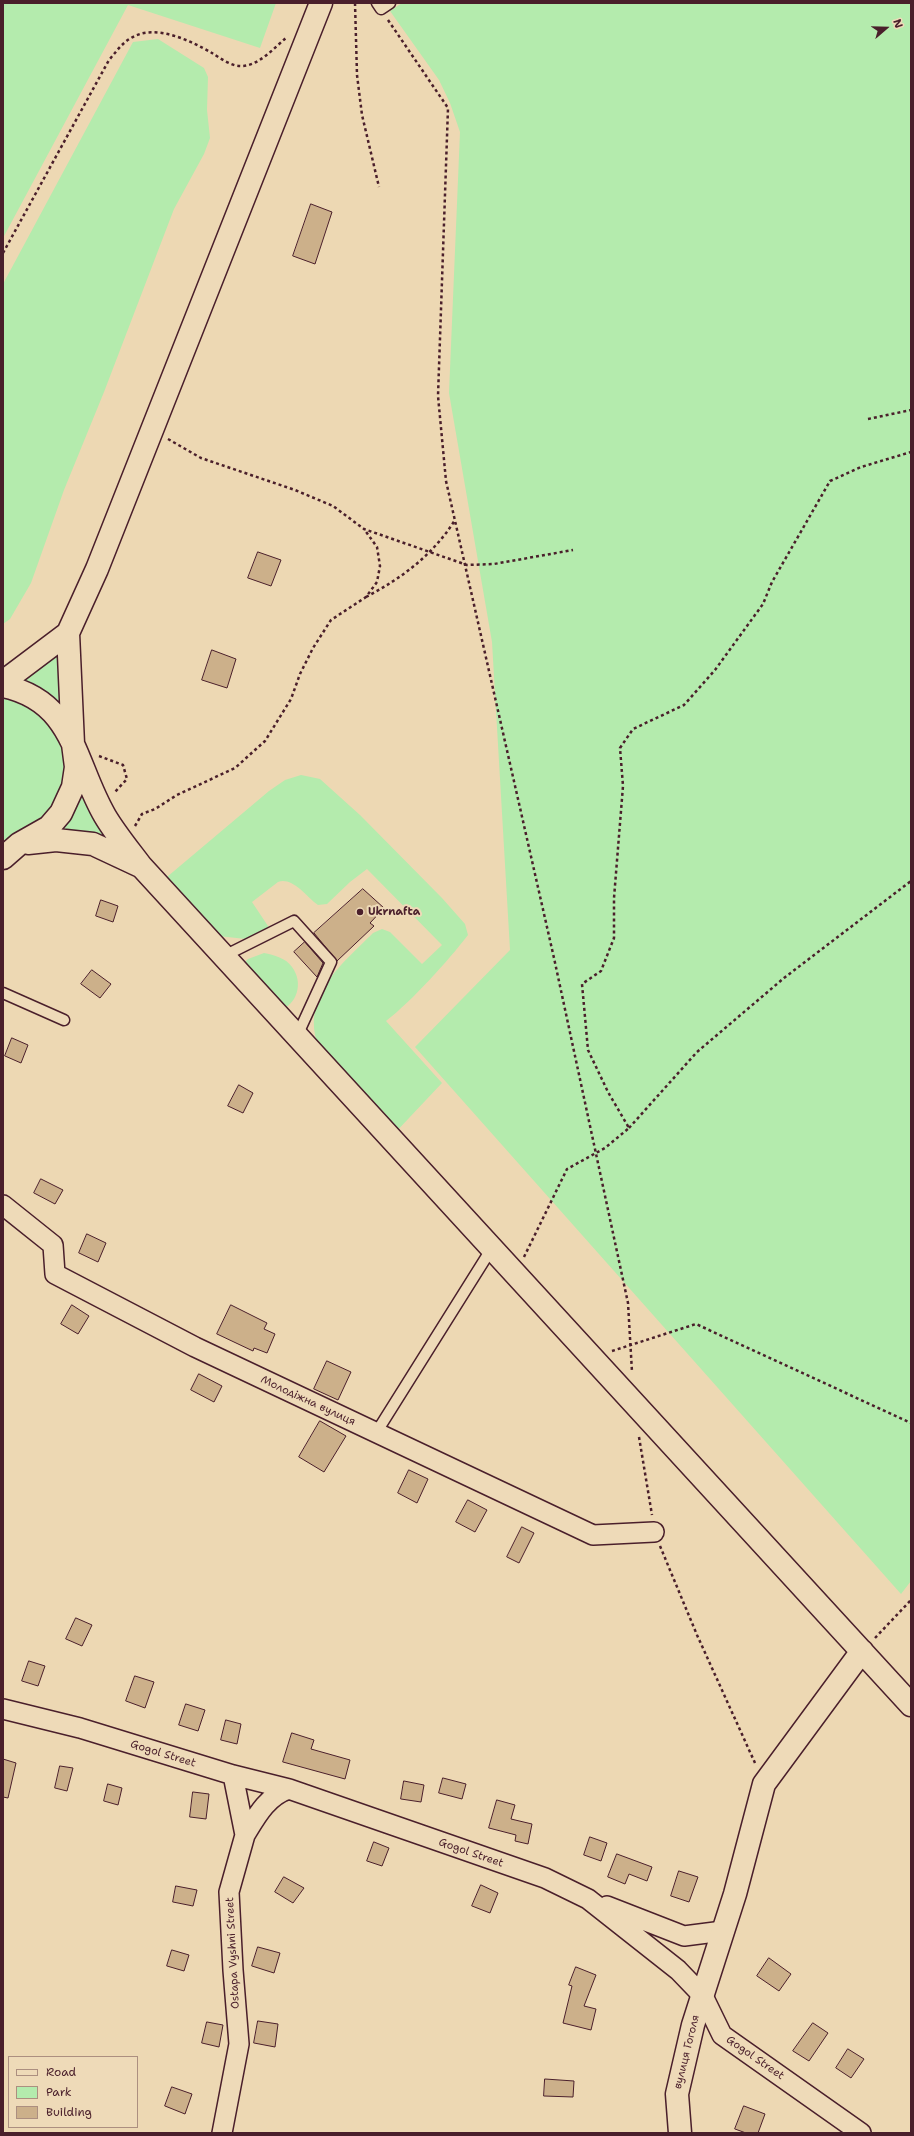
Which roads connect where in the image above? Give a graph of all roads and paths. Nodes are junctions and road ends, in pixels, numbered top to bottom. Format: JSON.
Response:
{"nodes":[{"id":1,"x":322,"y":3,"type":"edge"},
{"id":2,"x":355,"y":3,"type":"edge"},
{"id":3,"x":390,"y":3,"type":"edge"},
{"id":4,"x":379,"y":6,"type":"edge"},
{"id":5,"x":292,"y":34,"type":"dead end"},
{"id":6,"x":379,"y":187,"type":"dead end"},
{"id":7,"x":3,"y":253,"type":"edge"},
{"id":8,"x":911,"y":410,"type":"edge"},
{"id":9,"x":868,"y":419,"type":"dead end"},
{"id":10,"x":152,"y":430,"type":"junction"},
{"id":11,"x":911,"y":452,"type":"edge"},
{"id":12,"x":456,"y":520,"type":"junction"},
{"id":13,"x":364,"y":529,"type":"junction"},
{"id":14,"x":573,"y":550,"type":"dead end"},
{"id":15,"x":429,"y":552,"type":"junction"},
{"id":16,"x":467,"y":565,"type":"junction"},
{"id":17,"x":366,"y":597,"type":"junction"},
{"id":18,"x":68,"y":633,"type":"junction"},
{"id":19,"x":3,"y":682,"type":"edge"},
{"id":20,"x":3,"y":686,"type":"edge"},
{"id":21,"x":73,"y":744,"type":"junction"},
{"id":22,"x":95,"y":754,"type":"dead end"},
{"id":23,"x":128,"y":779,"type":"dead end"},
{"id":24,"x":124,"y":842,"type":"junction"},
{"id":25,"x":11,"y":845,"type":"edge"},
{"id":26,"x":3,"y":858,"type":"edge"},
{"id":27,"x":141,"y":866,"type":"junction"},
{"id":28,"x":911,"y":881,"type":"edge"},
{"id":29,"x":224,"y":956,"type":"junction"},
{"id":30,"x":3,"y":993,"type":"edge"},
{"id":31,"x":64,"y":1020,"type":"dead end"},
{"id":32,"x":297,"y":1036,"type":"junction"},
{"id":33,"x":629,"y":1128,"type":"junction"},
{"id":34,"x":3,"y":1205,"type":"edge"},
{"id":35,"x":492,"y":1248,"type":"junction"},
{"id":36,"x":516,"y":1274,"type":"junction"},
{"id":37,"x":630,"y":1345,"type":"junction"},
{"id":38,"x":592,"y":1357,"type":"junction"},
{"id":39,"x":632,"y":1374,"type":"dead end"},
{"id":40,"x":911,"y":1423,"type":"edge"},
{"id":41,"x":376,"y":1433,"type":"junction"},
{"id":42,"x":638,"y":1433,"type":"dead end"},
{"id":43,"x":654,"y":1532,"type":"junction"},
{"id":44,"x":911,"y":1600,"type":"edge"},
{"id":45,"x":862,"y":1652,"type":"junction"},
{"id":46,"x":911,"y":1704,"type":"edge"},
{"id":47,"x":3,"y":1708,"type":"edge"},
{"id":48,"x":234,"y":1775,"type":"junction"},
{"id":49,"x":764,"y":1784,"type":"junction"},
{"id":50,"x":289,"y":1789,"type":"junction"},
{"id":51,"x":244,"y":1835,"type":"junction"},
{"id":52,"x":588,"y":1899,"type":"junction"},
{"id":53,"x":723,"y":1930,"type":"junction"},
{"id":54,"x":702,"y":1996,"type":"junction"},
{"id":55,"x":222,"y":2133,"type":"edge"},
{"id":56,"x":680,"y":2133,"type":"edge"},
{"id":57,"x":861,"y":2133,"type":"edge"}],
"edges":[{"from":1,"to":10,"type":"street"},
{"from":2,"to":6,"type":"path"},
{"from":3,"to":4,"type":"lane"},
{"from":4,"to":12,"type":"path"},
{"from":5,"to":7,"type":"path"},
{"from":8,"to":9,"type":"path"},
{"from":10,"to":13,"type":"path"},
{"from":10,"to":18,"type":"street"},
{"from":11,"to":33,"type":"path"},
{"from":12,"to":15,"type":"path"},
{"from":12,"to":16,"type":"path"},
{"from":13,"to":15,"type":"path"},
{"from":13,"to":17,"type":"path"},
{"from":14,"to":16,"type":"path"},
{"from":15,"to":16,"type":"path"},
{"from":15,"to":17,"type":"path"},
{"from":16,"to":37,"type":"path"},
{"from":17,"to":24,"type":"path"},
{"from":18,"to":19,"type":"street"},
{"from":18,"to":21,"type":"street"},
{"from":20,"to":21,"type":"street"},
{"from":21,"to":24,"type":"street"},
{"from":21,"to":25,"type":"street"},
{"from":22,"to":23,"type":"path"},
{"from":24,"to":27,"type":"street"},
{"from":25,"to":26,"type":"street"},
{"from":25,"to":27,"type":"street"},
{"from":27,"to":29,"type":"street"},
{"from":28,"to":33,"type":"path"},
{"from":29,"to":32,"type":"street"},
{"from":29,"to":32,"type":"lane"},
{"from":30,"to":31,"type":"lane"},
{"from":32,"to":35,"type":"street"},
{"from":33,"to":36,"type":"path"},
{"from":34,"to":41,"type":"street","name":"Молодіжна вулиця"},
{"from":35,"to":36,"type":"street"},
{"from":35,"to":41,"type":"lane"},
{"from":36,"to":38,"type":"street"},
{"from":37,"to":38,"type":"path"},
{"from":37,"to":39,"type":"path"},
{"from":37,"to":40,"type":"path"},
{"from":38,"to":45,"type":"street"},
{"from":41,"to":43,"type":"street","name":"Молодіжна вулиця"},
{"from":42,"to":43,"type":"path"},
{"from":43,"to":49,"type":"path"},
{"from":44,"to":45,"type":"path"},
{"from":45,"to":46,"type":"street"},
{"from":45,"to":49,"type":"street"},
{"from":47,"to":48,"type":"street","name":"Gogol Street"},
{"from":48,"to":50,"type":"street","name":"Gogol Street"},
{"from":48,"to":51,"type":"street","name":"Ostapa Vyshni Street"},
{"from":49,"to":53,"type":"street","name":"вулиця Гоголя"},
{"from":50,"to":51,"type":"street"},
{"from":50,"to":52,"type":"street","name":"Gogol Street"},
{"from":51,"to":55,"type":"street","name":"Ostapa Vyshni Street"},
{"from":52,"to":53,"type":"street"},
{"from":52,"to":54,"type":"street","name":"Gogol Street"},
{"from":53,"to":54,"type":"street","name":"вулиця Гоголя"},
{"from":54,"to":56,"type":"street","name":"вулиця Гоголя"},
{"from":54,"to":57,"type":"street","name":"Gogol Street"}]}
